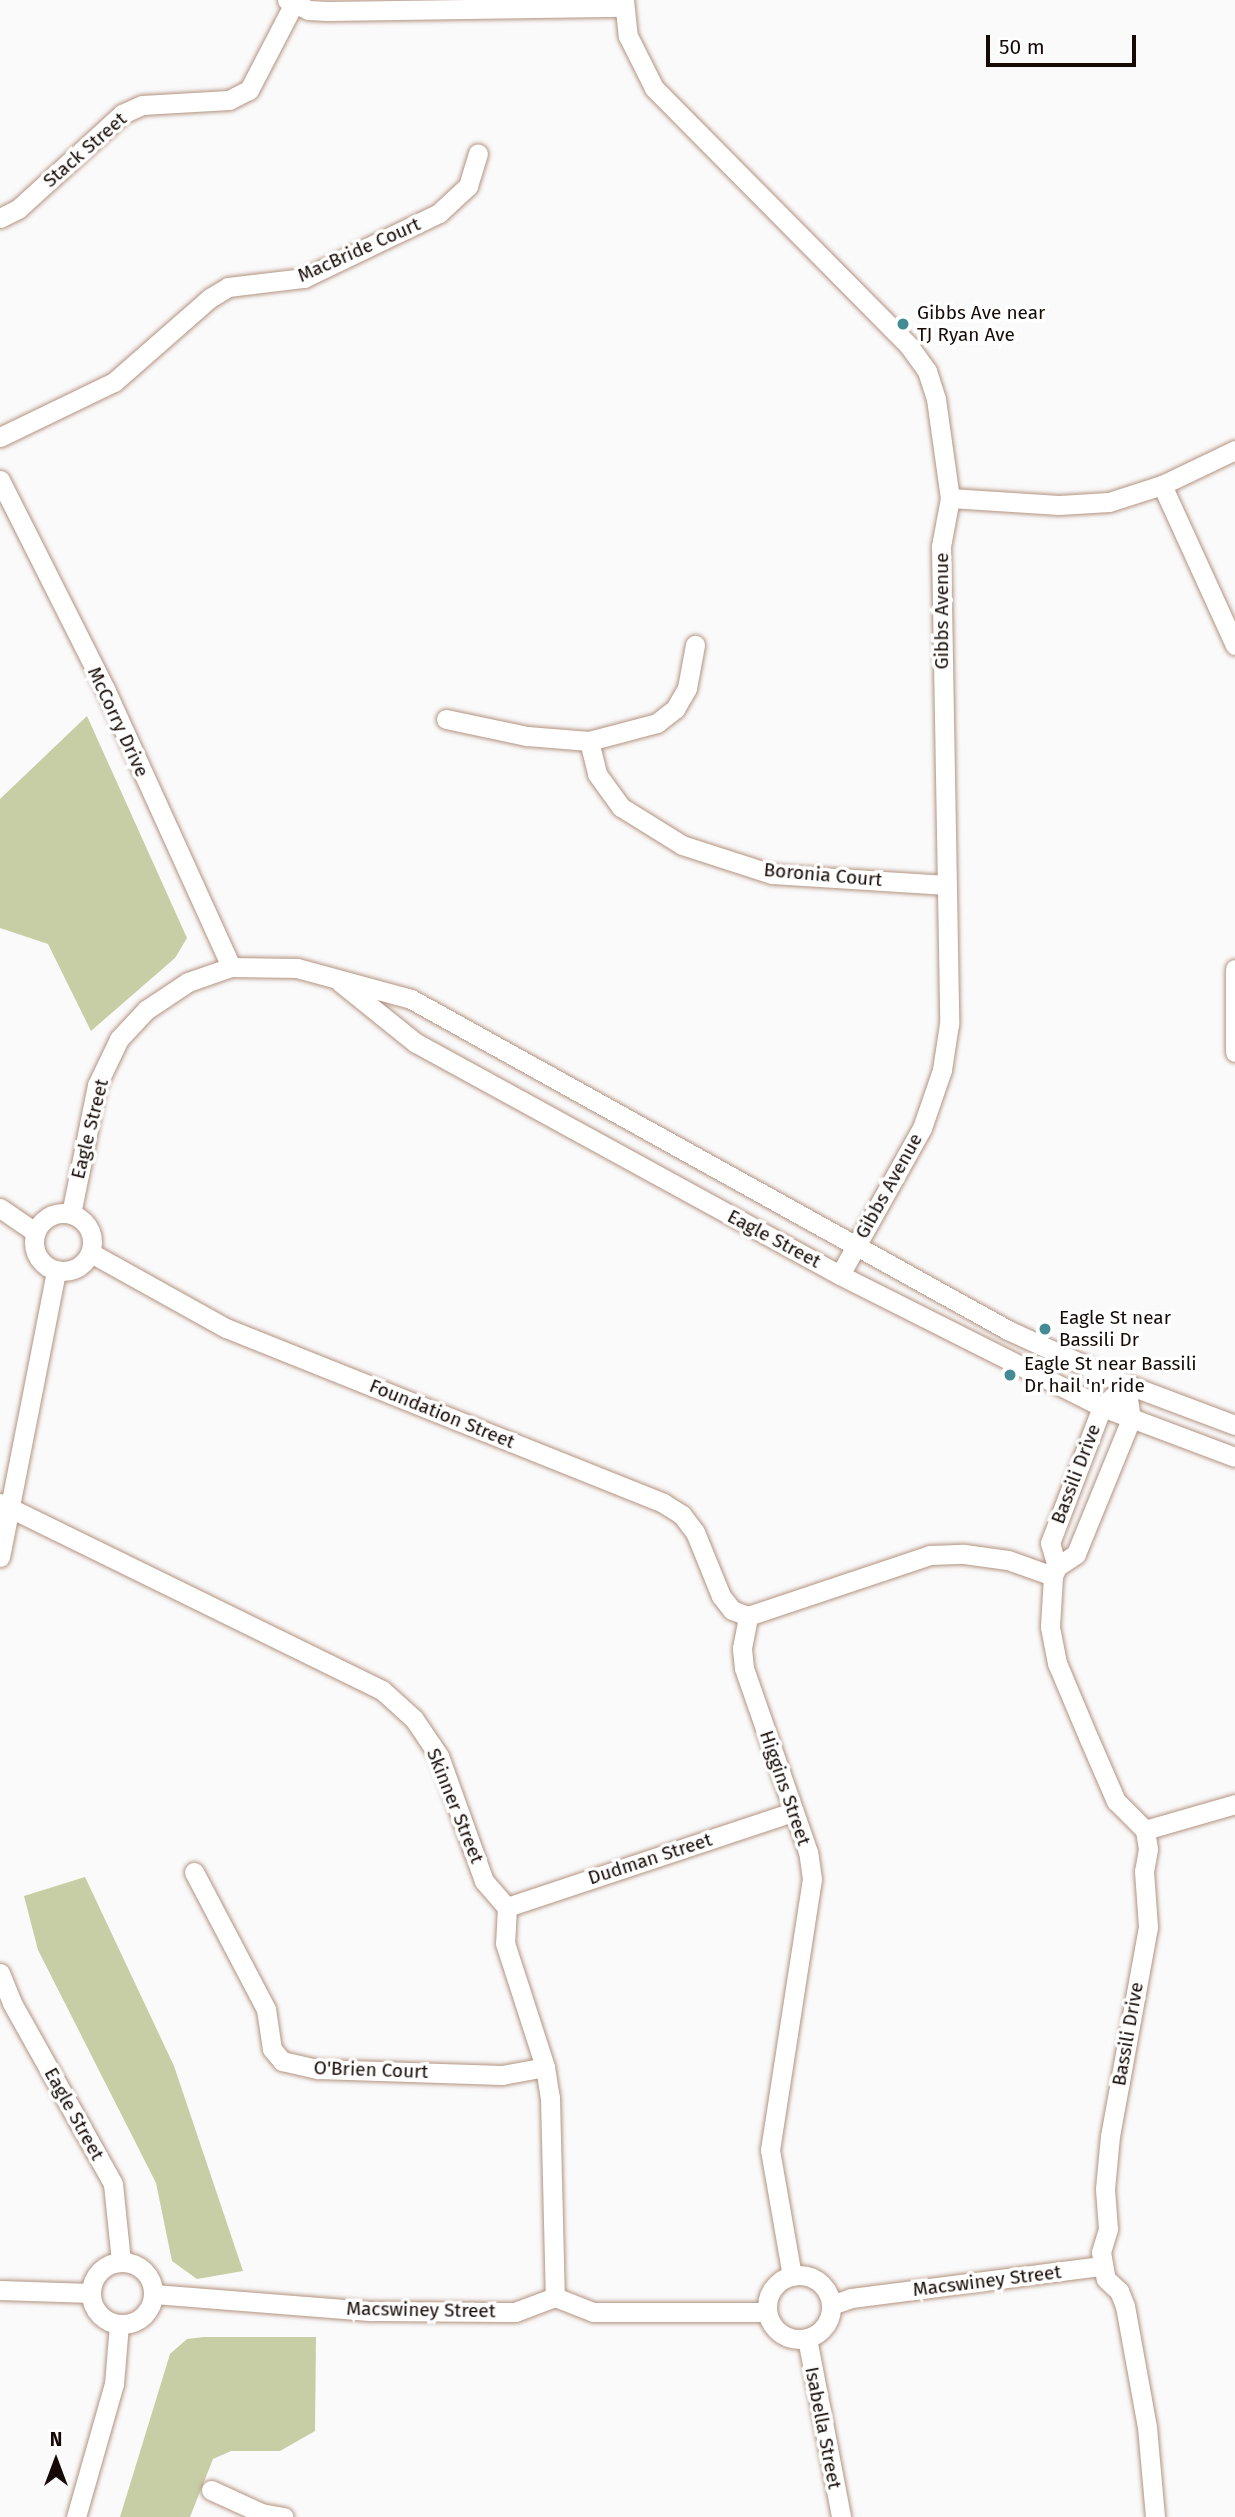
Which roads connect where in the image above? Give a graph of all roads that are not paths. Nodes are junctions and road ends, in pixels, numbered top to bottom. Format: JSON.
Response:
{"nodes":[{"id":1,"x":290,"y":2,"type":"edge"},
{"id":2,"x":624,"y":3,"type":"edge"},
{"id":3,"x":478,"y":155,"type":"dead end"},
{"id":4,"x":0,"y":218,"type":"edge"},
{"id":5,"x":0,"y":437,"type":"edge"},
{"id":6,"x":1235,"y":450,"type":"edge"},
{"id":7,"x":0,"y":480,"type":"edge"},
{"id":8,"x":1162,"y":485,"type":"junction"},
{"id":9,"x":950,"y":498,"type":"junction"},
{"id":10,"x":695,"y":645,"type":"dead end"},
{"id":11,"x":1235,"y":645,"type":"edge"},
{"id":12,"x":446,"y":719,"type":"dead end"},
{"id":13,"x":589,"y":741,"type":"junction"},
{"id":14,"x":947,"y":885,"type":"junction"},
{"id":15,"x":231,"y":967,"type":"junction"},
{"id":16,"x":1235,"y":969,"type":"edge"},
{"id":17,"x":337,"y":979,"type":"junction"},
{"id":18,"x":1235,"y":1052,"type":"edge"},
{"id":19,"x":0,"y":1208,"type":"edge"},
{"id":20,"x":71,"y":1214,"type":"junction"},
{"id":21,"x":35,"y":1233,"type":"junction"},
{"id":22,"x":855,"y":1246,"type":"junction"},
{"id":23,"x":91,"y":1254,"type":"junction"},
{"id":24,"x":56,"y":1271,"type":"junction"},
{"id":25,"x":840,"y":1275,"type":"junction"},
{"id":26,"x":1126,"y":1384,"type":"junction"},
{"id":27,"x":1102,"y":1407,"type":"junction"},
{"id":28,"x":1131,"y":1419,"type":"junction"},
{"id":29,"x":1235,"y":1425,"type":"edge"},
{"id":30,"x":1235,"y":1457,"type":"edge"},
{"id":31,"x":5,"y":1504,"type":"edge"},
{"id":32,"x":0,"y":1557,"type":"edge"},
{"id":33,"x":1055,"y":1572,"type":"junction"},
{"id":34,"x":748,"y":1616,"type":"junction"},
{"id":35,"x":1235,"y":1804,"type":"edge"},
{"id":36,"x":793,"y":1812,"type":"junction"},
{"id":37,"x":1145,"y":1830,"type":"junction"},
{"id":38,"x":194,"y":1872,"type":"dead end"},
{"id":39,"x":507,"y":1906,"type":"junction"},
{"id":40,"x":0,"y":1973,"type":"edge"},
{"id":41,"x":545,"y":2067,"type":"junction"},
{"id":42,"x":121,"y":2262,"type":"junction"},
{"id":43,"x":1102,"y":2266,"type":"junction"},
{"id":44,"x":792,"y":2276,"type":"junction"},
{"id":45,"x":0,"y":2290,"type":"edge"},
{"id":46,"x":91,"y":2293,"type":"junction"},
{"id":47,"x":154,"y":2294,"type":"junction"},
{"id":48,"x":555,"y":2297,"type":"junction"},
{"id":49,"x":831,"y":2305,"type":"junction"},
{"id":50,"x":767,"y":2312,"type":"junction"},
{"id":51,"x":119,"y":2325,"type":"junction"},
{"id":52,"x":807,"y":2338,"type":"junction"},
{"id":53,"x":211,"y":2490,"type":"dead end"},
{"id":54,"x":76,"y":2517,"type":"edge"},
{"id":55,"x":284,"y":2517,"type":"edge"},
{"id":56,"x":841,"y":2517,"type":"edge"},
{"id":57,"x":1155,"y":2517,"type":"edge"}],
"edges":[{"from":1,"to":2,"type":"street"},
{"from":1,"to":4,"type":"street","name":"Stack Street"},
{"from":2,"to":9,"type":"street","name":"Gibbs Avenue"},
{"from":3,"to":5,"type":"street","name":"MacBride Court"},
{"from":6,"to":8,"type":"street"},
{"from":7,"to":15,"type":"street","name":"McCorry Drive"},
{"from":8,"to":9,"type":"street"},
{"from":8,"to":11,"type":"street"},
{"from":9,"to":14,"type":"street","name":"Gibbs Avenue"},
{"from":10,"to":13,"type":"street"},
{"from":12,"to":13,"type":"street"},
{"from":13,"to":14,"type":"street","name":"Boronia Court"},
{"from":14,"to":22,"type":"street","name":"Gibbs Avenue"},
{"from":15,"to":17,"type":"street","name":"Eagle Street"},
{"from":15,"to":20,"type":"street","name":"Eagle Street"},
{"from":16,"to":18,"type":"street"},
{"from":17,"to":22,"type":"street","name":"Eagle Street"},
{"from":17,"to":25,"type":"street","name":"Eagle Street"},
{"from":19,"to":21,"type":"street"},
{"from":20,"to":21,"type":"street"},
{"from":20,"to":23,"type":"street"},
{"from":21,"to":24,"type":"street"},
{"from":22,"to":25,"type":"street","name":"Gibbs Avenue"},
{"from":22,"to":26,"type":"street","name":"Eagle Street"},
{"from":23,"to":24,"type":"street"},
{"from":23,"to":34,"type":"street","name":"Foundation Street"},
{"from":24,"to":31,"type":"street"},
{"from":25,"to":27,"type":"street","name":"Eagle Street"},
{"from":26,"to":27,"type":"street","name":"Bassili Drive"},
{"from":26,"to":28,"type":"street","name":"Bassili Drive"},
{"from":26,"to":29,"type":"street","name":"Eagle Street"},
{"from":27,"to":28,"type":"street","name":"Eagle Street"},
{"from":27,"to":33,"type":"street","name":"Bassili Drive"},
{"from":28,"to":30,"type":"street","name":"Eagle Street"},
{"from":28,"to":33,"type":"street","name":"Bassili Drive"},
{"from":31,"to":32,"type":"street"},
{"from":31,"to":39,"type":"street","name":"Skinner Street"},
{"from":33,"to":34,"type":"street"},
{"from":33,"to":37,"type":"street","name":"Bassili Drive"},
{"from":34,"to":36,"type":"street","name":"Higgins Street"},
{"from":35,"to":37,"type":"street"},
{"from":36,"to":39,"type":"street","name":"Dudman Street"},
{"from":36,"to":44,"type":"street","name":"Higgins Street"},
{"from":37,"to":43,"type":"street","name":"Bassili Drive"},
{"from":38,"to":41,"type":"street","name":"O'Brien Court"},
{"from":39,"to":41,"type":"street"},
{"from":40,"to":42,"type":"street","name":"Eagle Street"},
{"from":41,"to":48,"type":"street"},
{"from":42,"to":46,"type":"street"},
{"from":42,"to":47,"type":"street"},
{"from":43,"to":49,"type":"street","name":"Macswiney Street"},
{"from":43,"to":57,"type":"street"},
{"from":44,"to":49,"type":"street"},
{"from":44,"to":50,"type":"street"},
{"from":45,"to":46,"type":"street"},
{"from":46,"to":51,"type":"street"},
{"from":47,"to":48,"type":"street","name":"Macswiney Street"},
{"from":47,"to":51,"type":"street"},
{"from":48,"to":50,"type":"street"},
{"from":49,"to":52,"type":"street"},
{"from":50,"to":52,"type":"street"},
{"from":51,"to":54,"type":"street"},
{"from":52,"to":56,"type":"street","name":"Isabella Street"},
{"from":53,"to":55,"type":"street"}]}
